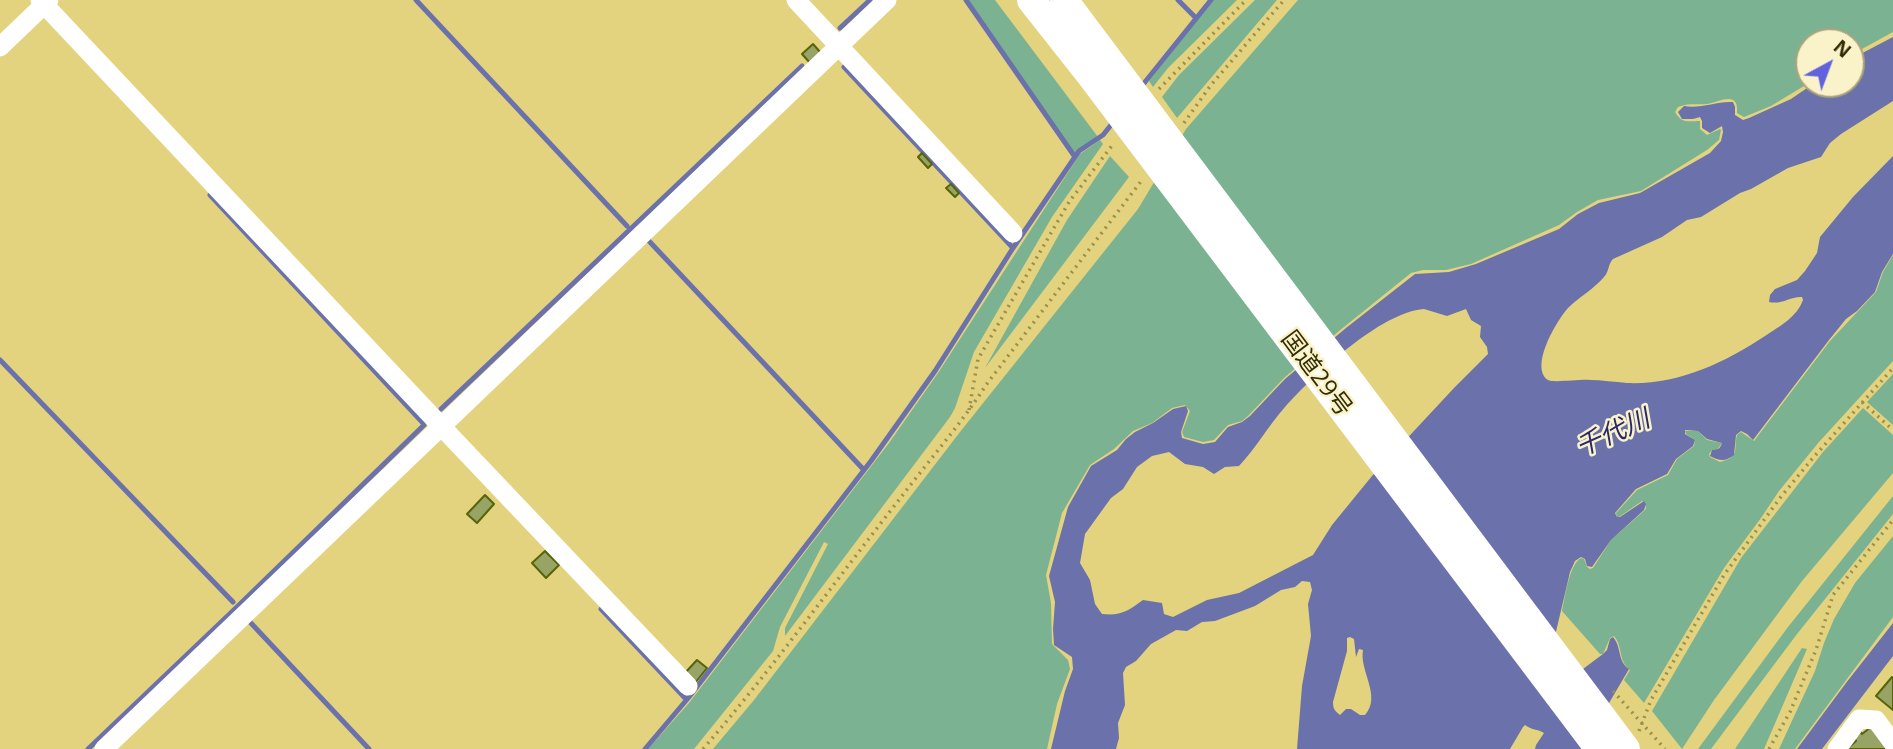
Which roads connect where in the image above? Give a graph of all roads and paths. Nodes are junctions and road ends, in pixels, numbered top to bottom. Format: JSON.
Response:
{"nodes":[{"id":1,"x":796,"y":0,"type":"edge"},
{"id":2,"x":887,"y":0,"type":"edge"},
{"id":3,"x":1031,"y":0,"type":"edge"},
{"id":4,"x":1064,"y":0,"type":"edge"},
{"id":5,"x":1246,"y":0,"type":"edge"},
{"id":6,"x":1284,"y":0,"type":"edge"},
{"id":7,"x":44,"y":2,"type":"edge"},
{"id":8,"x":839,"y":45,"type":"junction"},
{"id":9,"x":0,"y":47,"type":"edge"},
{"id":10,"x":1101,"y":68,"type":"junction"},
{"id":11,"x":1155,"y":95,"type":"dead end"},
{"id":12,"x":1180,"y":128,"type":"dead end"},
{"id":13,"x":1121,"y":135,"type":"dead end"},
{"id":14,"x":1142,"y":181,"type":"dead end"},
{"id":15,"x":1013,"y":233,"type":"dead end"},
{"id":16,"x":1893,"y":368,"type":"edge"},
{"id":17,"x":1862,"y":402,"type":"junction"},
{"id":18,"x":1339,"y":404,"type":"junction"},
{"id":19,"x":968,"y":413,"type":"junction"},
{"id":20,"x":441,"y":426,"type":"junction"},
{"id":21,"x":1893,"y":430,"type":"edge"},
{"id":22,"x":1893,"y":520,"type":"edge"},
{"id":23,"x":688,"y":686,"type":"dead end"},
{"id":24,"x":1893,"y":743,"type":"edge"},
{"id":25,"x":1637,"y":745,"type":"edge"},
{"id":26,"x":104,"y":749,"type":"edge"},
{"id":27,"x":703,"y":749,"type":"edge"},
{"id":28,"x":1574,"y":749,"type":"edge"},
{"id":29,"x":1599,"y":749,"type":"edge"},
{"id":30,"x":1769,"y":749,"type":"edge"},
{"id":31,"x":1837,"y":749,"type":"edge"}],
"edges":[{"from":1,"to":8,"type":"street"},
{"from":2,"to":8,"type":"street"},
{"from":3,"to":10,"type":"highway","name":"国道29号"},
{"from":4,"to":10,"type":"highway","name":"国道29号"},
{"from":5,"to":11,"type":"path"},
{"from":6,"to":12,"type":"path"},
{"from":7,"to":9,"type":"street"},
{"from":7,"to":20,"type":"street"},
{"from":8,"to":15,"type":"street"},
{"from":8,"to":20,"type":"street"},
{"from":10,"to":18,"type":"highway","name":"国道29号"},
{"from":10,"to":25,"type":"highway","name":"国道29号"},
{"from":13,"to":19,"type":"path"},
{"from":14,"to":19,"type":"path"},
{"from":16,"to":17,"type":"path"},
{"from":17,"to":21,"type":"path"},
{"from":17,"to":25,"type":"path"},
{"from":18,"to":28,"type":"highway"},
{"from":18,"to":29,"type":"highway","name":"国道29号"},
{"from":19,"to":27,"type":"path"},
{"from":20,"to":23,"type":"street"},
{"from":20,"to":26,"type":"street"},
{"from":22,"to":30,"type":"path"},
{"from":24,"to":31,"type":"street"}]}
